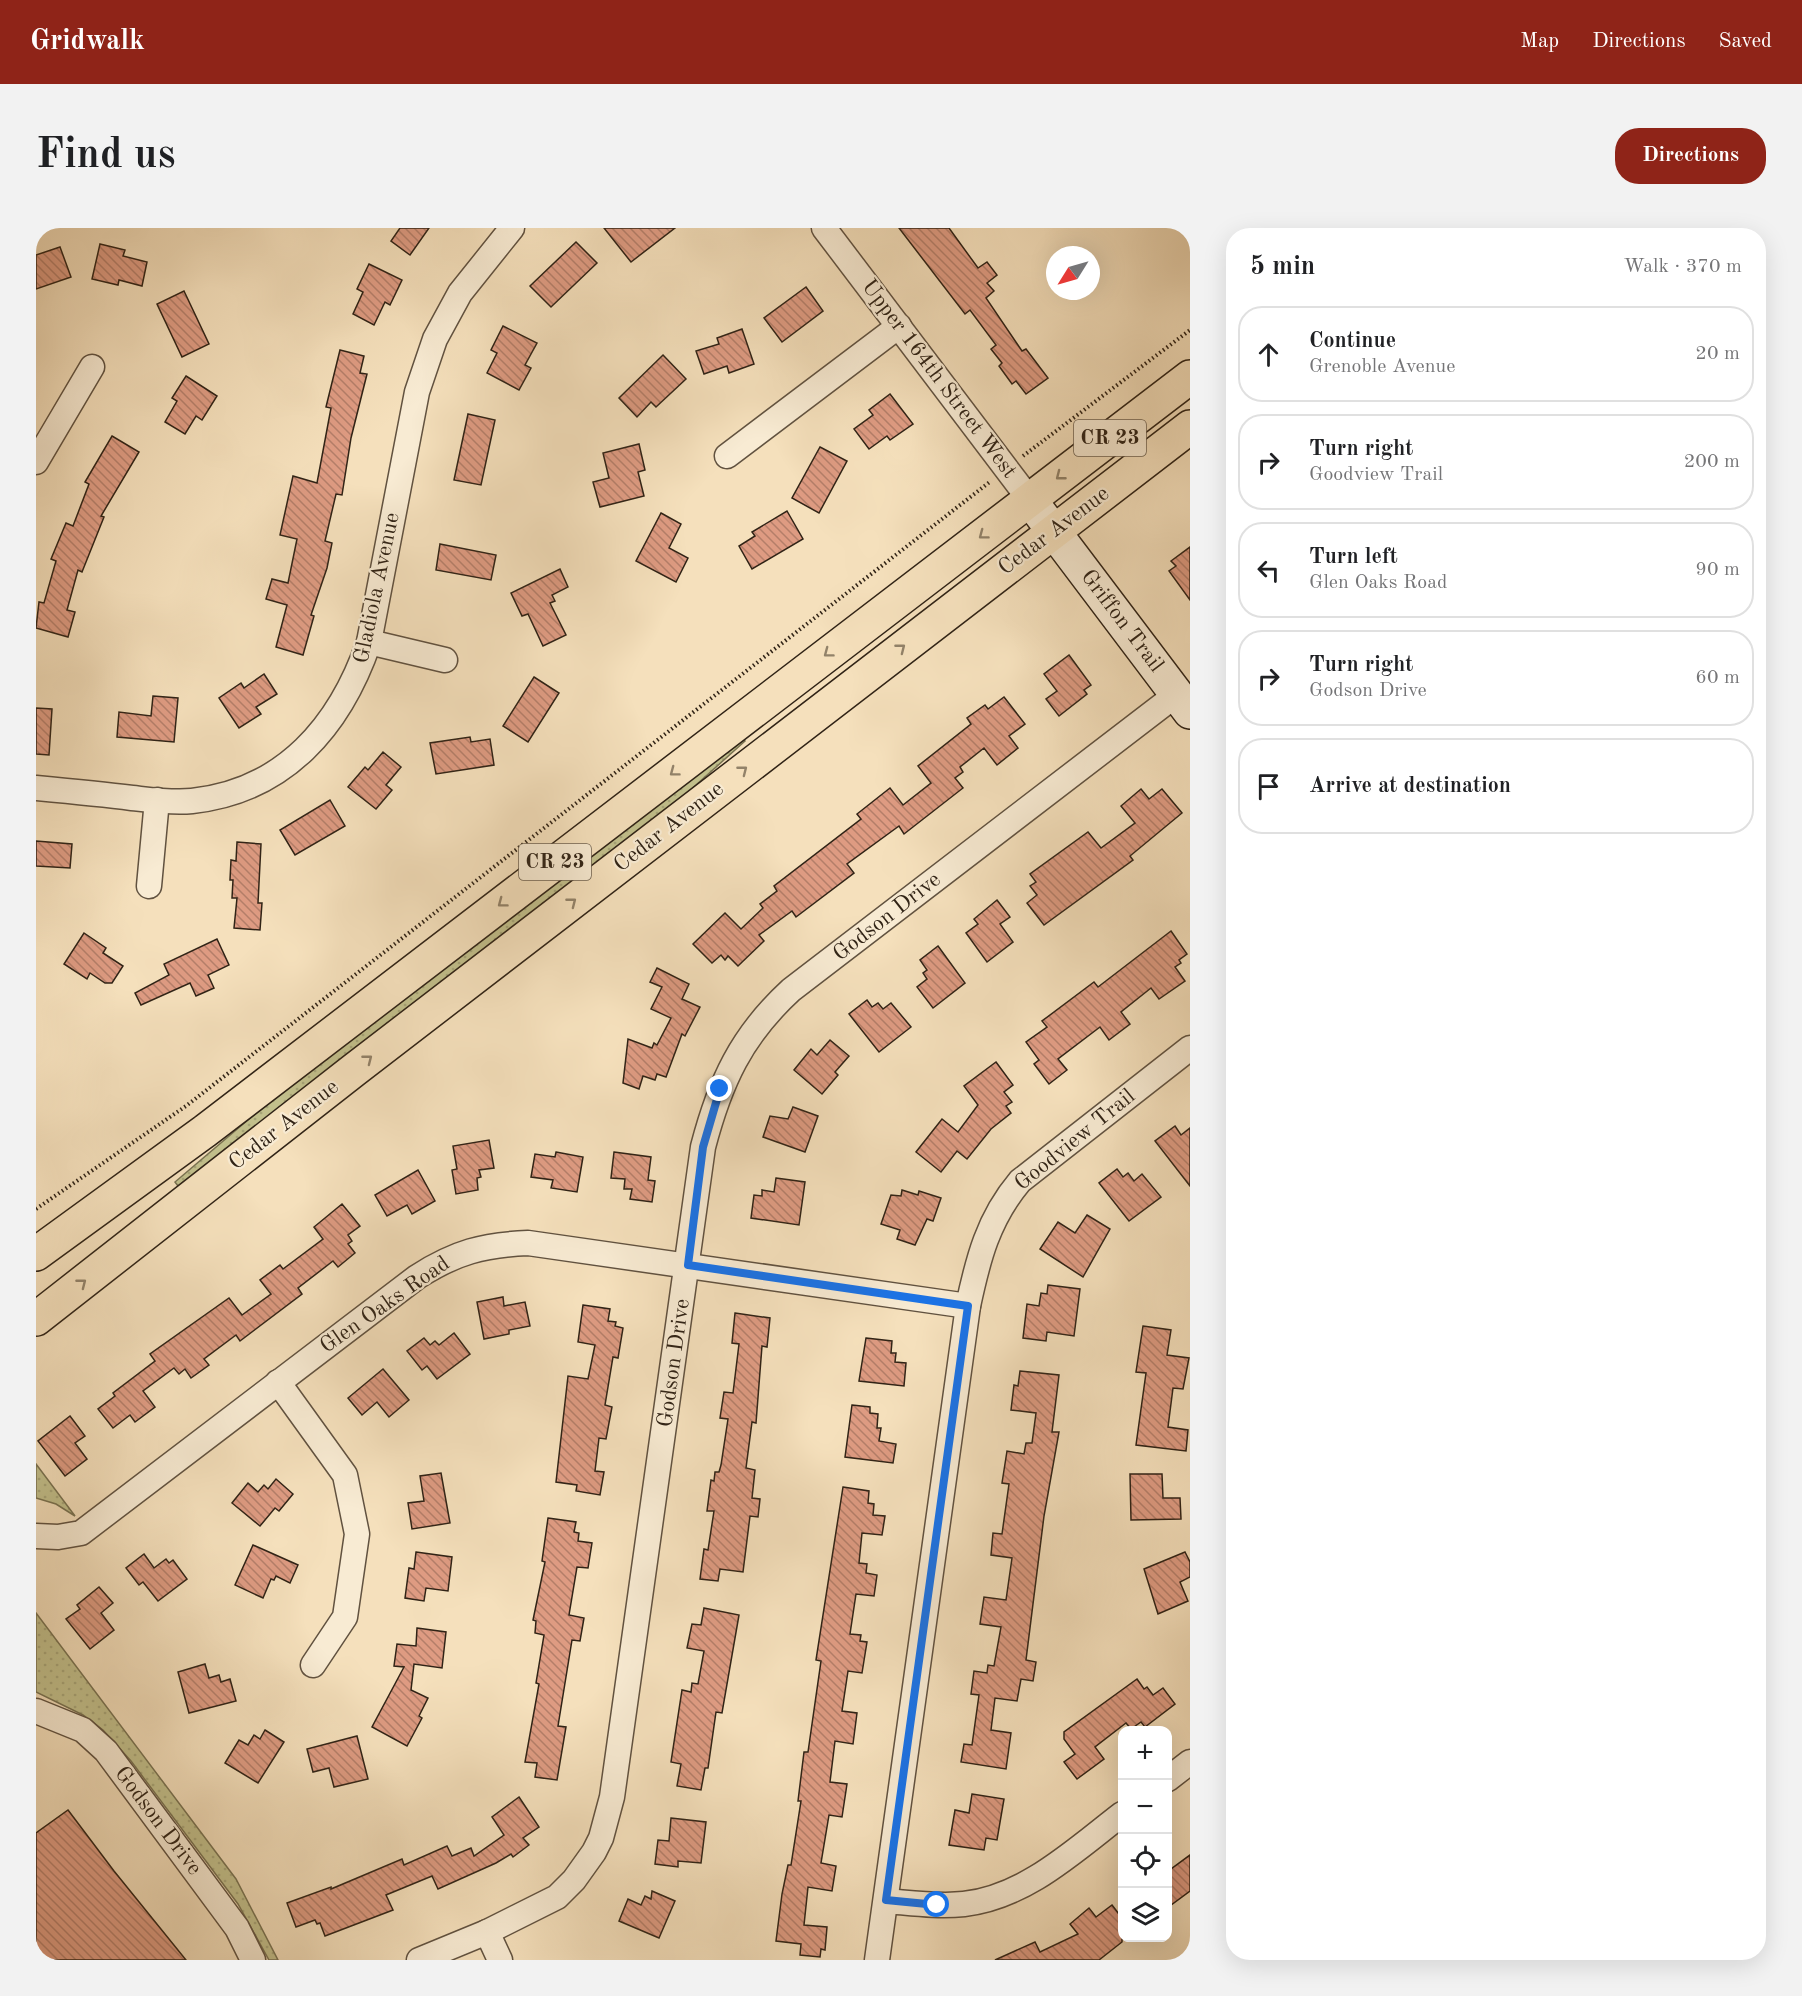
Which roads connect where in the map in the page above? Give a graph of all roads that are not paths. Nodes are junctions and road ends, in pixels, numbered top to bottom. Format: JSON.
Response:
{"nodes":[{"id":1,"x":512,"y":228,"type":"edge"},
{"id":2,"x":824,"y":228,"type":"edge"},
{"id":3,"x":899,"y":326,"type":"junction"},
{"id":4,"x":92,"y":367,"type":"dead end"},
{"id":5,"x":1190,"y":377,"type":"edge"},
{"id":6,"x":1190,"y":427,"type":"edge"},
{"id":7,"x":727,"y":456,"type":"dead end"},
{"id":8,"x":36,"y":462,"type":"edge"},
{"id":9,"x":1030,"y":500,"type":"junction"},
{"id":10,"x":1053,"y":530,"type":"junction"},
{"id":11,"x":369,"y":642,"type":"junction"},
{"id":12,"x":445,"y":660,"type":"dead end"},
{"id":13,"x":1184,"y":703,"type":"edge"},
{"id":14,"x":36,"y":788,"type":"edge"},
{"id":15,"x":157,"y":800,"type":"junction"},
{"id":16,"x":149,"y":886,"type":"dead end"},
{"id":17,"x":1190,"y":1048,"type":"edge"},
{"id":18,"x":36,"y":1254,"type":"edge"},
{"id":19,"x":688,"y":1265,"type":"junction"},
{"id":20,"x":968,"y":1306,"type":"junction"},
{"id":21,"x":36,"y":1319,"type":"edge"},
{"id":22,"x":279,"y":1382,"type":"junction"},
{"id":23,"x":36,"y":1536,"type":"edge"},
{"id":24,"x":313,"y":1665,"type":"dead end"},
{"id":25,"x":36,"y":1711,"type":"edge"},
{"id":26,"x":1190,"y":1762,"type":"edge"},
{"id":27,"x":1172,"y":1775,"type":"edge"},
{"id":28,"x":1118,"y":1817,"type":"edge"},
{"id":29,"x":886,"y":1900,"type":"junction"},
{"id":30,"x":488,"y":1932,"type":"junction"},
{"id":31,"x":253,"y":1960,"type":"edge"},
{"id":32,"x":419,"y":1960,"type":"edge"},
{"id":33,"x":500,"y":1960,"type":"edge"},
{"id":34,"x":877,"y":1960,"type":"edge"}],
"edges":[{"from":1,"to":11,"type":"street","name":"Gladiola Avenue"},
{"from":2,"to":3,"type":"street","name":"Upper 164th Street West"},
{"from":3,"to":7,"type":"street"},
{"from":3,"to":9,"type":"street","name":"Upper 164th Street West"},
{"from":4,"to":8,"type":"street"},
{"from":5,"to":9,"type":"main road","name":"Cedar Avenue","number":"CR 23","one_way":true},
{"from":6,"to":10,"type":"main road","name":"Cedar Avenue","number":"CR 23"},
{"from":9,"to":10,"type":"street","name":"Upper 164th Street West"},
{"from":9,"to":18,"type":"main road","name":"Cedar Avenue","number":"CR 23","one_way":true},
{"from":10,"to":13,"type":"street","name":"Griffon Trail"},
{"from":21,"to":10,"type":"main road","name":"Cedar Avenue","number":"CR 23","one_way":true},
{"from":11,"to":12,"type":"street"},
{"from":11,"to":15,"type":"street","name":"Gladiola Avenue"},
{"from":13,"to":19,"type":"street","name":"Godson Drive"},
{"from":14,"to":15,"type":"street","name":"Gladiola Avenue"},
{"from":15,"to":16,"type":"street"},
{"from":17,"to":20,"type":"street","name":"Goodview Trail"},
{"from":19,"to":20,"type":"street","name":"Glen Oaks Road"},
{"from":19,"to":22,"type":"street","name":"Glen Oaks Road"},
{"from":19,"to":30,"type":"street","name":"Godson Drive"},
{"from":20,"to":29,"type":"street","name":"Goodview Trail"},
{"from":22,"to":23,"type":"street","name":"Glen Oaks Road"},
{"from":22,"to":24,"type":"street"},
{"from":25,"to":31,"type":"street","name":"Godson Drive"},
{"from":26,"to":27,"type":"street"},
{"from":28,"to":29,"type":"street"},
{"from":29,"to":34,"type":"street","name":"Goodview Trail"},
{"from":30,"to":32,"type":"street","name":"Godson Drive"},
{"from":30,"to":33,"type":"street"}]}
